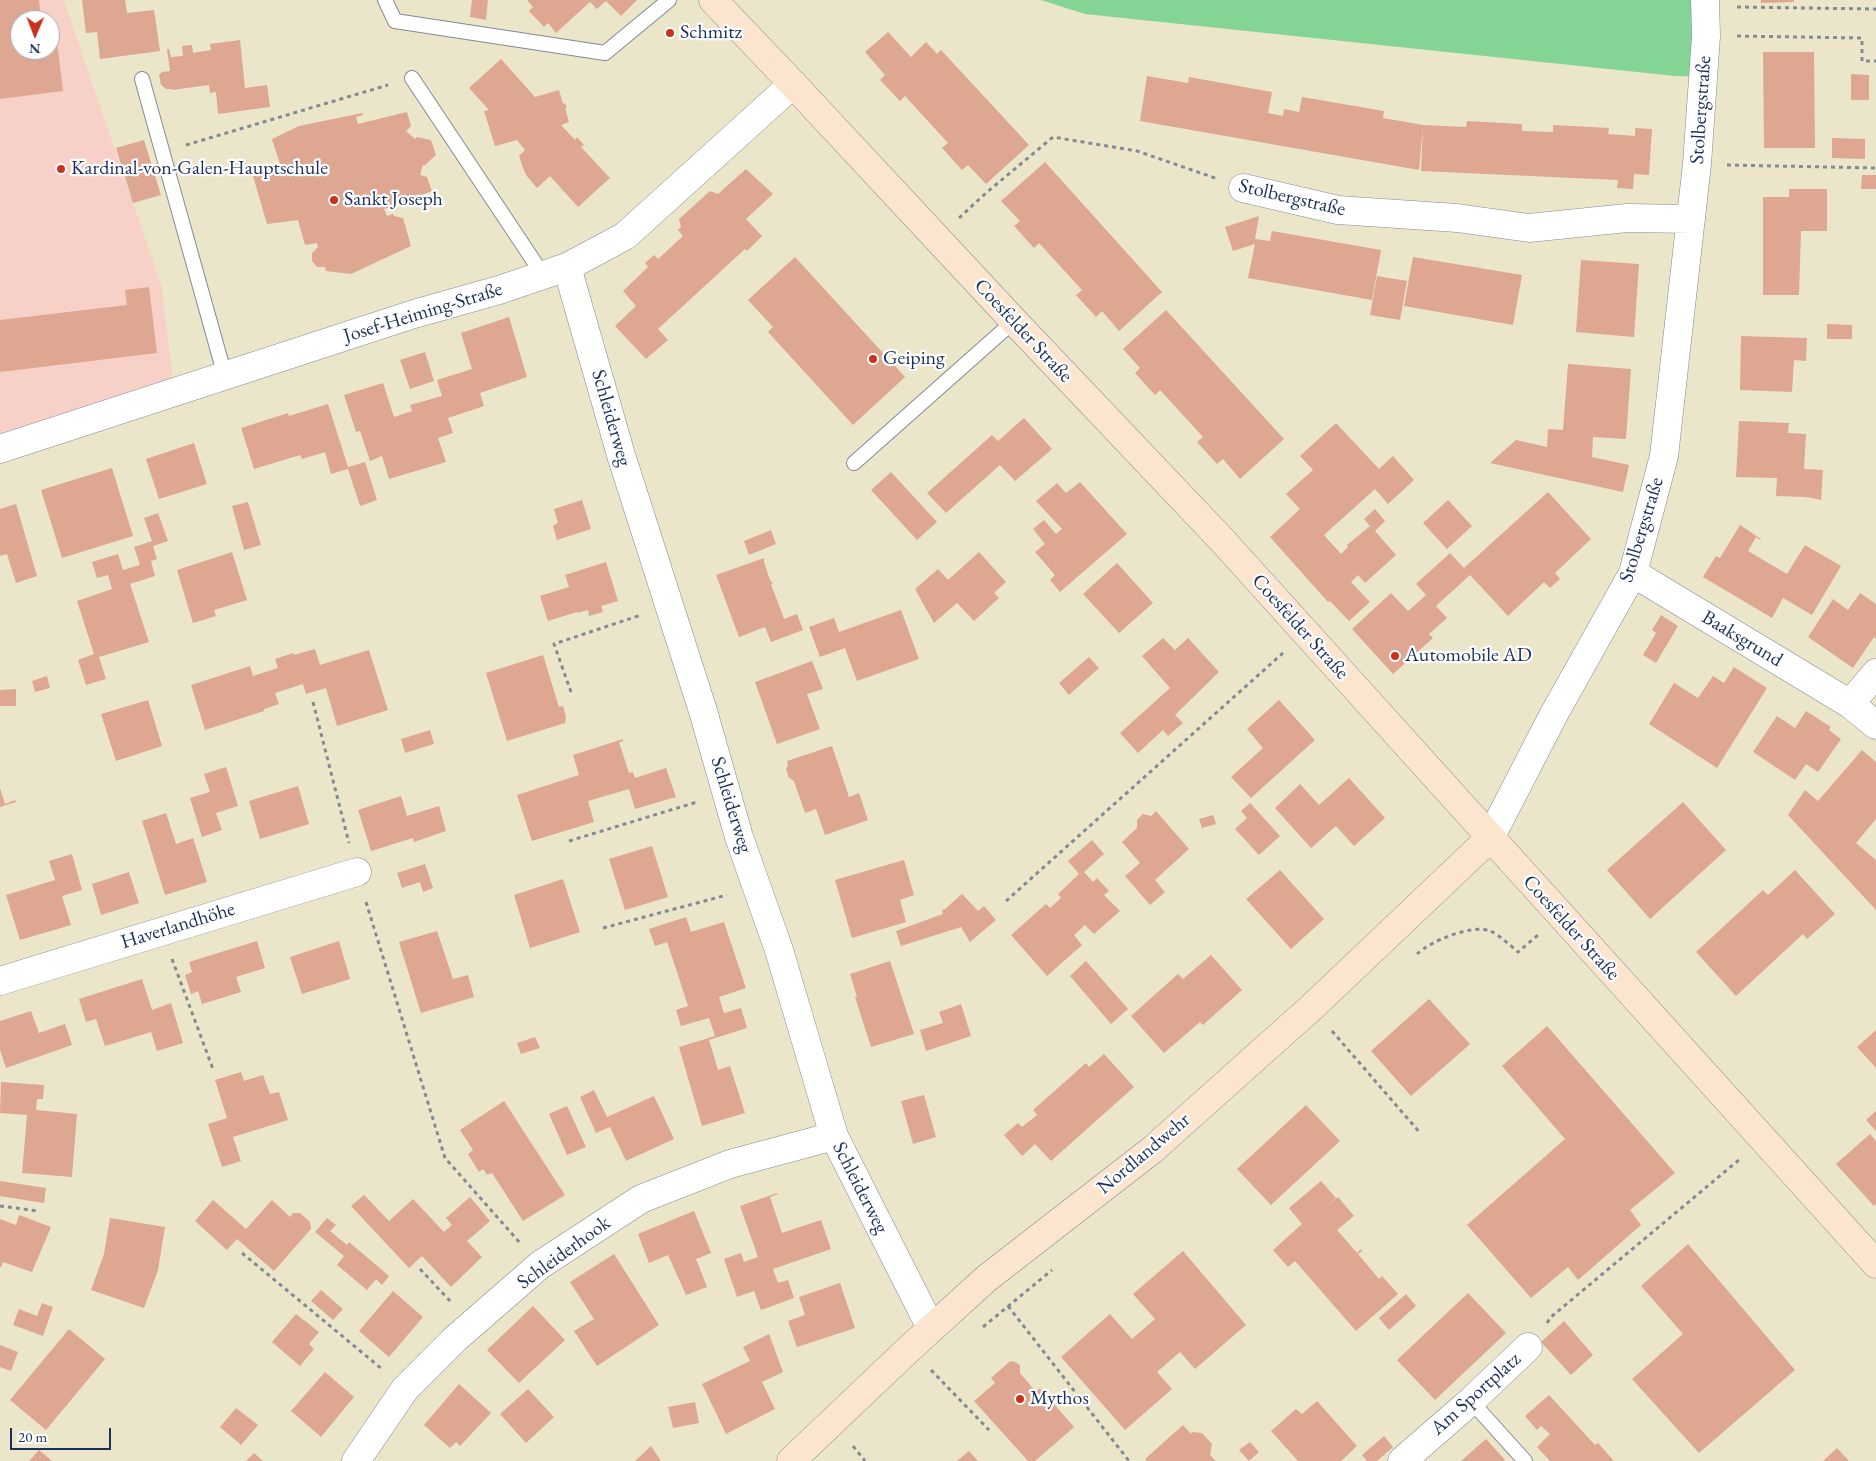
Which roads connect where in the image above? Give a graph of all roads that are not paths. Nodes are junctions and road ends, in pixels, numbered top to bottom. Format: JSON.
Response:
{"nodes":[{"id":1,"x":385,"y":0,"type":"edge"},
{"id":2,"x":668,"y":0,"type":"edge"},
{"id":3,"x":713,"y":0,"type":"edge"},
{"id":4,"x":1705,"y":3,"type":"edge"},
{"id":5,"x":412,"y":78,"type":"road end"},
{"id":6,"x":142,"y":79,"type":"dead end"},
{"id":7,"x":793,"y":84,"type":"junction"},
{"id":8,"x":1243,"y":188,"type":"road end"},
{"id":9,"x":1691,"y":220,"type":"junction"},
{"id":10,"x":555,"y":271,"type":"junction"},
{"id":11,"x":1014,"y":322,"type":"junction"},
{"id":12,"x":225,"y":376,"type":"junction"},
{"id":13,"x":0,"y":449,"type":"edge"},
{"id":14,"x":854,"y":463,"type":"dead end"},
{"id":15,"x":1634,"y":573,"type":"junction"},
{"id":16,"x":1876,"y":673,"type":"edge"},
{"id":17,"x":1850,"y":704,"type":"junction"},
{"id":18,"x":1876,"y":725,"type":"edge"},
{"id":19,"x":1490,"y":838,"type":"junction"},
{"id":20,"x":357,"y":872,"type":"road end"},
{"id":21,"x":0,"y":981,"type":"edge"},
{"id":22,"x":834,"y":1136,"type":"junction"},
{"id":23,"x":1876,"y":1264,"type":"edge"},
{"id":24,"x":931,"y":1328,"type":"junction"},
{"id":25,"x":1528,"y":1347,"type":"road end"},
{"id":26,"x":1471,"y":1401,"type":"junction"},
{"id":27,"x":356,"y":1461,"type":"edge"},
{"id":28,"x":791,"y":1461,"type":"edge"},
{"id":29,"x":1402,"y":1461,"type":"edge"},
{"id":30,"x":1525,"y":1461,"type":"edge"}],
"edges":[{"from":1,"to":2,"type":"lane"},
{"from":3,"to":7,"type":"street","name":"Coesfelder Straße"},
{"from":4,"to":9,"type":"street","name":"Stolbergstraße"},
{"from":5,"to":10,"type":"lane"},
{"from":6,"to":12,"type":"lane"},
{"from":7,"to":10,"type":"street","name":"Josef-Heiming-Straße"},
{"from":7,"to":11,"type":"street","name":"Coesfelder Straße"},
{"from":8,"to":9,"type":"street","name":"Stolbergstraße"},
{"from":9,"to":15,"type":"street","name":"Stolbergstraße"},
{"from":10,"to":12,"type":"street","name":"Josef-Heiming-Straße"},
{"from":10,"to":22,"type":"street","name":"Schleiderweg"},
{"from":11,"to":14,"type":"lane"},
{"from":11,"to":19,"type":"street","name":"Coesfelder Straße"},
{"from":12,"to":13,"type":"street","name":"Josef-Heiming-Straße"},
{"from":15,"to":17,"type":"street","name":"Baaksgrund"},
{"from":15,"to":19,"type":"street","name":"Stolbergstraße"},
{"from":16,"to":17,"type":"street"},
{"from":17,"to":18,"type":"street","name":"Baaksgrund"},
{"from":19,"to":23,"type":"street","name":"Coesfelder Straße"},
{"from":19,"to":24,"type":"street","name":"Nordlandwehr"},
{"from":20,"to":21,"type":"street","name":"Haverlandhöhe"},
{"from":22,"to":24,"type":"street","name":"Schleiderweg"},
{"from":22,"to":27,"type":"street","name":"Schleiderhook"},
{"from":24,"to":28,"type":"street","name":"Nordlandwehr"},
{"from":25,"to":26,"type":"street","name":"Am Sportplatz"},
{"from":26,"to":29,"type":"street","name":"Am Sportplatz"},
{"from":26,"to":30,"type":"lane"}]}
